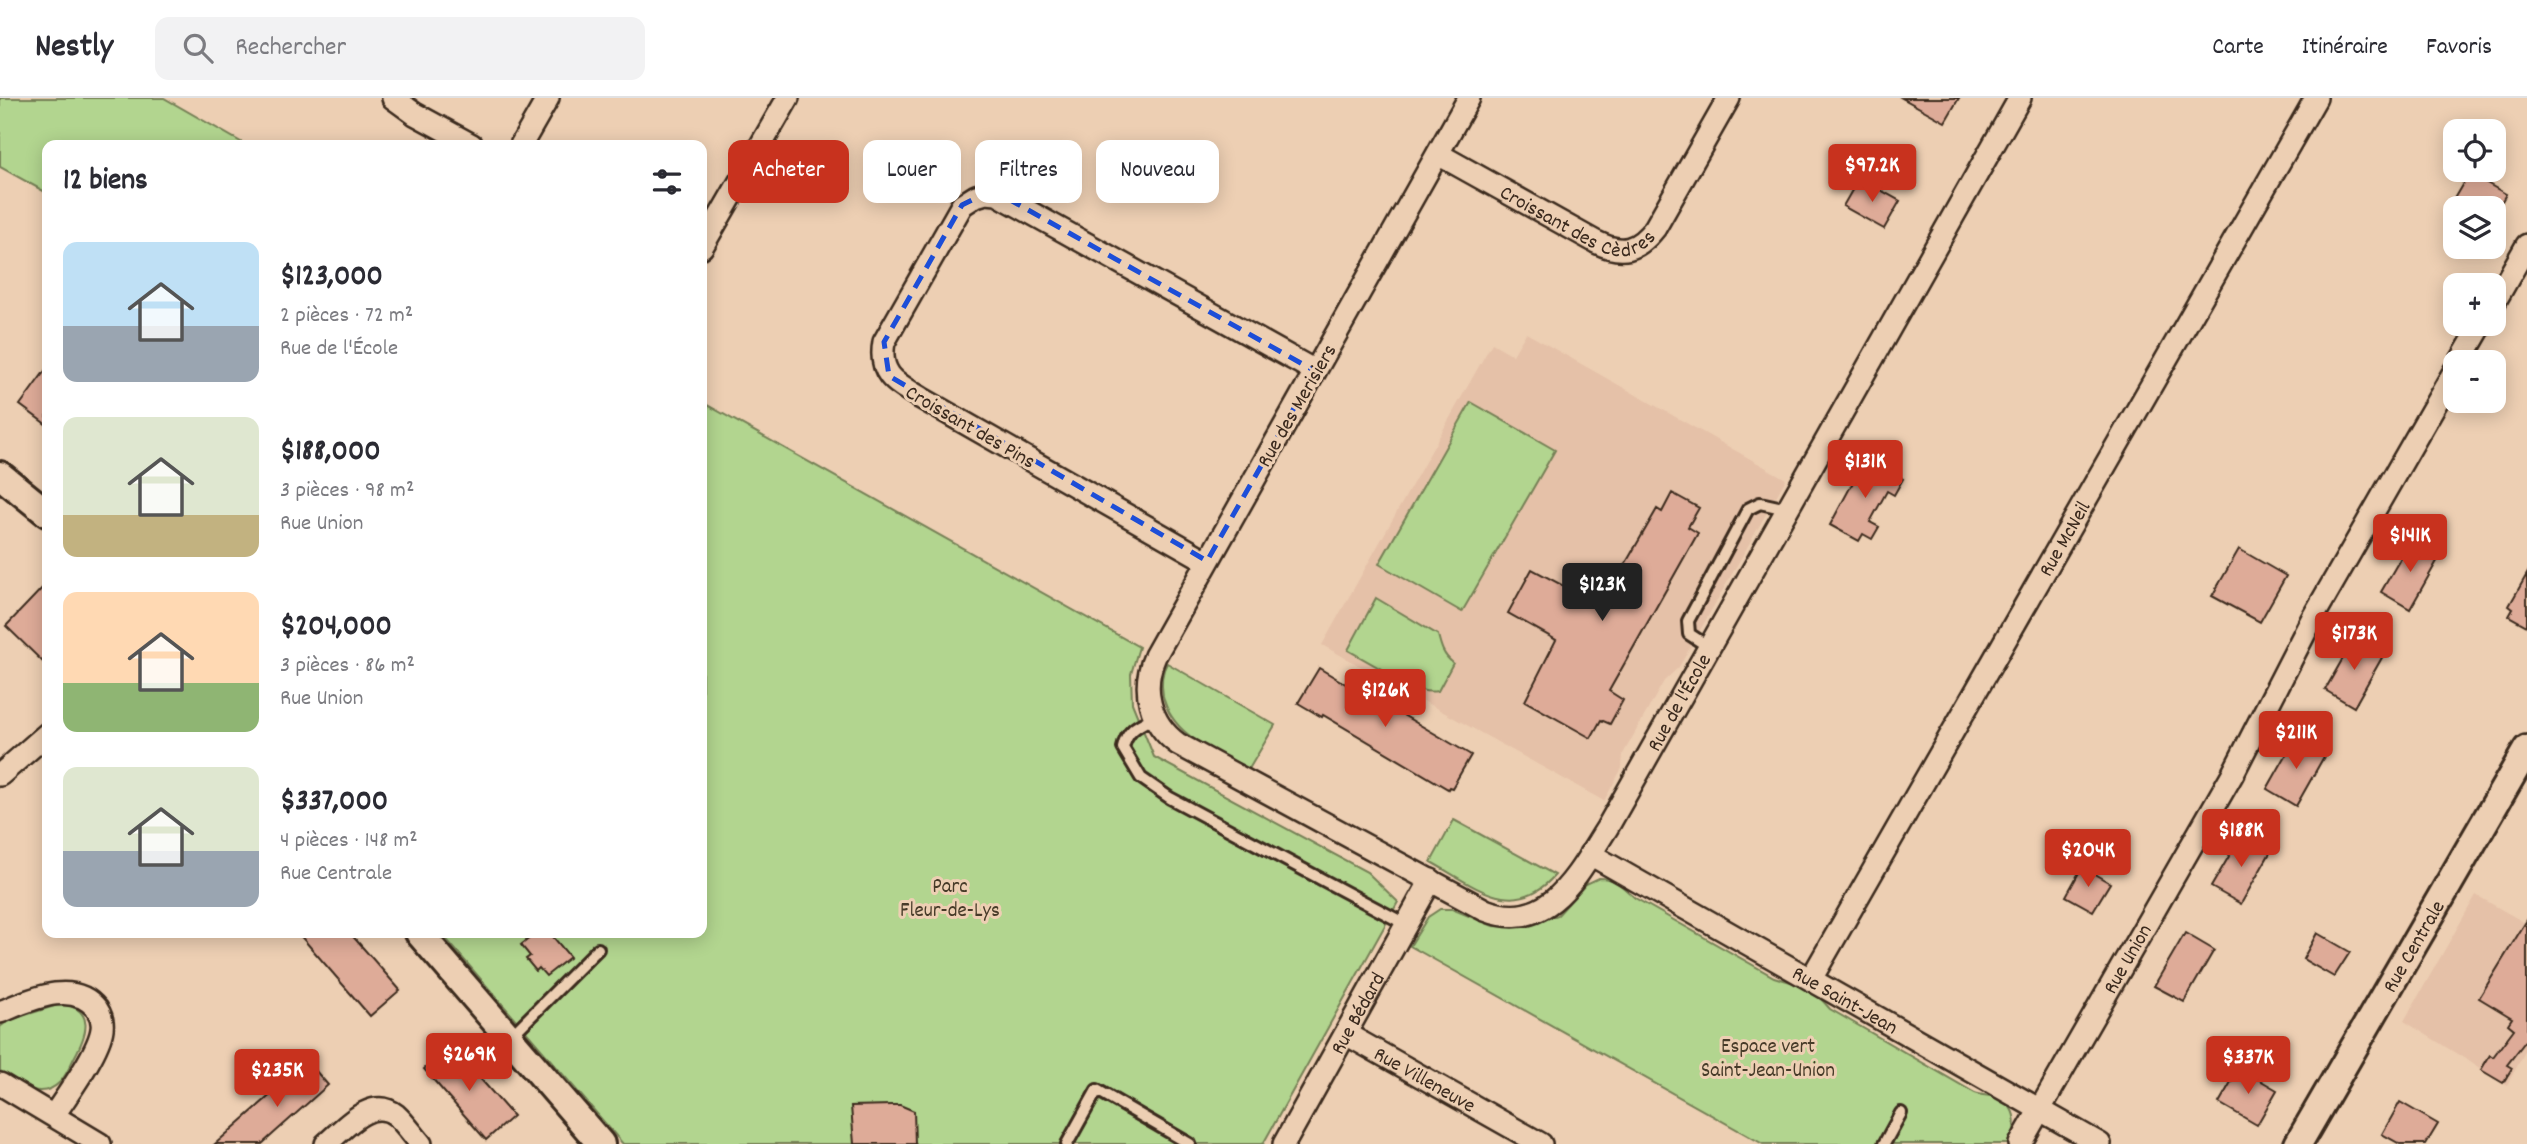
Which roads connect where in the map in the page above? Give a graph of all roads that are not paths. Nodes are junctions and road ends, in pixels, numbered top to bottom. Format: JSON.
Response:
{"nodes":[{"id":1,"x":393,"y":98,"type":"edge"},
{"id":2,"x":548,"y":98,"type":"edge"},
{"id":3,"x":788,"y":98,"type":"edge"},
{"id":4,"x":1469,"y":98,"type":"edge"},
{"id":5,"x":1729,"y":98,"type":"edge"},
{"id":6,"x":2020,"y":98,"type":"edge"},
{"id":7,"x":2316,"y":98,"type":"edge"},
{"id":8,"x":463,"y":140,"type":"edge"},
{"id":9,"x":524,"y":140,"type":"edge"},
{"id":10,"x":1438,"y":154,"type":"junction"},
{"id":11,"x":707,"y":239,"type":"edge"},
{"id":12,"x":2527,"y":245,"type":"edge"},
{"id":13,"x":2506,"y":282,"type":"edge"},
{"id":14,"x":1315,"y":371,"type":"junction"},
{"id":15,"x":2443,"y":391,"type":"edge"},
{"id":16,"x":0,"y":475,"type":"edge"},
{"id":17,"x":42,"y":509,"type":"edge"},
{"id":18,"x":1787,"y":509,"type":"junction"},
{"id":19,"x":1207,"y":561,"type":"junction"},
{"id":20,"x":1709,"y":647,"type":"junction"},
{"id":21,"x":1155,"y":717,"type":"junction"},
{"id":22,"x":42,"y":738,"type":"edge"},
{"id":23,"x":2527,"y":748,"type":"edge"},
{"id":24,"x":0,"y":775,"type":"edge"},
{"id":25,"x":1590,"y":855,"type":"junction"},
{"id":26,"x":1431,"y":880,"type":"junction"},
{"id":27,"x":1407,"y":925,"type":"junction"},
{"id":28,"x":423,"y":938,"type":"edge"},
{"id":29,"x":598,"y":949,"type":"dead end"},
{"id":30,"x":1811,"y":979,"type":"junction"},
{"id":31,"x":0,"y":1012,"type":"edge"},
{"id":32,"x":1346,"y":1034,"type":"junction"},
{"id":33,"x":509,"y":1038,"type":"junction"},
{"id":34,"x":0,"y":1084,"type":"edge"},
{"id":35,"x":2039,"y":1110,"type":"junction"},
{"id":36,"x":1901,"y":1113,"type":"dead end"},
{"id":37,"x":54,"y":1115,"type":"junction"},
{"id":38,"x":100,"y":1144,"type":"edge"},
{"id":39,"x":326,"y":1144,"type":"edge"},
{"id":40,"x":421,"y":1144,"type":"edge"},
{"id":41,"x":601,"y":1144,"type":"edge"},
{"id":42,"x":1067,"y":1144,"type":"edge"},
{"id":43,"x":1190,"y":1144,"type":"edge"},
{"id":44,"x":1284,"y":1144,"type":"edge"},
{"id":45,"x":1541,"y":1144,"type":"edge"},
{"id":46,"x":1884,"y":1144,"type":"edge"},
{"id":47,"x":2020,"y":1144,"type":"edge"},
{"id":48,"x":2099,"y":1144,"type":"edge"},
{"id":49,"x":2298,"y":1144,"type":"edge"}],
"edges":[{"from":1,"to":8,"type":"street"},
{"from":2,"to":9,"type":"street"},
{"from":3,"to":11,"type":"street"},
{"from":4,"to":10,"type":"street","name":"Rue des Merisiers"},
{"from":5,"to":10,"type":"street","name":"Croissant des Cèdres"},
{"from":6,"to":18,"type":"street","name":"Rue de l'École"},
{"from":7,"to":30,"type":"street","name":"Rue McNeil"},
{"from":10,"to":14,"type":"street","name":"Rue des Merisiers"},
{"from":12,"to":13,"type":"street"},
{"from":14,"to":19,"type":"street","name":"Rue des Merisiers"},
{"from":14,"to":19,"type":"street","name":"Croissant des Pins"},
{"from":15,"to":35,"type":"street","name":"Rue Union"},
{"from":16,"to":17,"type":"street"},
{"from":18,"to":20,"type":"street","name":"Rue de l'École"},
{"from":18,"to":20,"type":"lane"},
{"from":19,"to":21,"type":"street","name":"Rue des Merisiers"},
{"from":20,"to":25,"type":"street","name":"Rue de l'École"},
{"from":21,"to":26,"type":"street","name":"Rue de l'École"},
{"from":21,"to":27,"type":"lane"},
{"from":22,"to":24,"type":"street"},
{"from":23,"to":49,"type":"street","name":"Rue Centrale"},
{"from":25,"to":26,"type":"street","name":"Rue de l'École"},
{"from":25,"to":30,"type":"street","name":"Rue Saint-Jean"},
{"from":26,"to":27,"type":"street","name":"Rue Bédard"},
{"from":27,"to":32,"type":"street","name":"Rue Bédard"},
{"from":28,"to":33,"type":"street"},
{"from":29,"to":33,"type":"lane"},
{"from":30,"to":35,"type":"street","name":"Rue Saint-Jean"},
{"from":31,"to":37,"type":"street"},
{"from":32,"to":44,"type":"street","name":"Rue Bédard"},
{"from":32,"to":45,"type":"street","name":"Rue Villeneuve"},
{"from":33,"to":41,"type":"street"},
{"from":34,"to":37,"type":"street"},
{"from":35,"to":47,"type":"street","name":"Rue Union"},
{"from":35,"to":48,"type":"street","name":"Rue Saint-Jean"},
{"from":36,"to":46,"type":"lane"},
{"from":37,"to":38,"type":"street"},
{"from":39,"to":40,"type":"street"},
{"from":42,"to":43,"type":"lane"}]}
